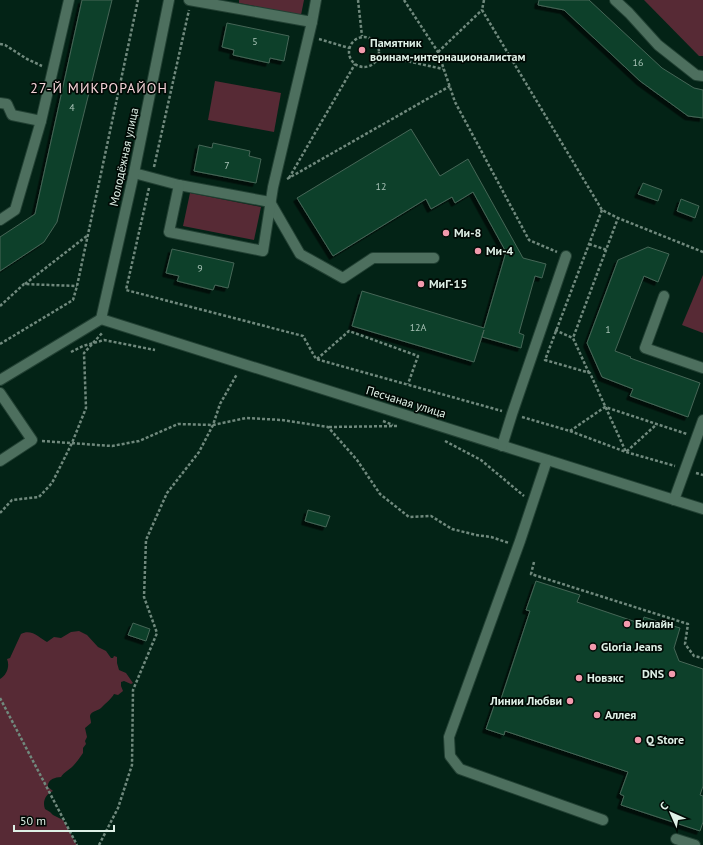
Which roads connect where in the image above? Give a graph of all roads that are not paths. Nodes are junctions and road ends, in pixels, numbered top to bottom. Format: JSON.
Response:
{"nodes":[{"id":1,"x":69,"y":0,"type":"edge"},
{"id":2,"x":169,"y":0,"type":"edge"},
{"id":3,"x":190,"y":0,"type":"edge"},
{"id":4,"x":316,"y":0,"type":"edge"},
{"id":5,"x":615,"y":0,"type":"edge"},
{"id":6,"x":228,"y":3,"type":"edge"},
{"id":7,"x":312,"y":22,"type":"junction"},
{"id":8,"x":703,"y":76,"type":"edge"},
{"id":9,"x":0,"y":103,"type":"edge"},
{"id":10,"x":40,"y":121,"type":"junction"},
{"id":11,"x":134,"y":173,"type":"junction"},
{"id":12,"x":179,"y":185,"type":"junction"},
{"id":13,"x":270,"y":202,"type":"junction"},
{"id":14,"x":0,"y":220,"type":"edge"},
{"id":15,"x":566,"y":256,"type":"road end"},
{"id":16,"x":434,"y":258,"type":"dead end"},
{"id":17,"x":664,"y":296,"type":"dead end"},
{"id":18,"x":101,"y":319,"type":"junction"},
{"id":19,"x":703,"y":368,"type":"edge"},
{"id":20,"x":0,"y":380,"type":"edge"},
{"id":21,"x":0,"y":393,"type":"edge"},
{"id":22,"x":703,"y":420,"type":"edge"},
{"id":23,"x":502,"y":446,"type":"junction"},
{"id":24,"x":547,"y":460,"type":"junction"},
{"id":25,"x":0,"y":461,"type":"edge"},
{"id":26,"x":674,"y":500,"type":"junction"},
{"id":27,"x":703,"y":509,"type":"edge"},
{"id":28,"x":603,"y":820,"type":"dead end"},
{"id":29,"x":676,"y":838,"type":"dead end"},
{"id":30,"x":695,"y":845,"type":"edge"}],
"edges":[{"from":1,"to":10,"type":"street"},
{"from":2,"to":11,"type":"street","name":"Молодёжная улица"},
{"from":3,"to":6,"type":"street"},
{"from":4,"to":7,"type":"street"},
{"from":5,"to":8,"type":"street"},
{"from":6,"to":7,"type":"street"},
{"from":7,"to":13,"type":"street"},
{"from":9,"to":10,"type":"street"},
{"from":10,"to":14,"type":"street"},
{"from":11,"to":12,"type":"street"},
{"from":11,"to":18,"type":"street","name":"Молодёжная улица"},
{"from":12,"to":13,"type":"street"},
{"from":12,"to":13,"type":"street"},
{"from":13,"to":16,"type":"street"},
{"from":15,"to":23,"type":"street"},
{"from":17,"to":19,"type":"street"},
{"from":18,"to":20,"type":"street"},
{"from":18,"to":23,"type":"street","name":"Песчаная улица"},
{"from":21,"to":25,"type":"street"},
{"from":22,"to":26,"type":"street"},
{"from":23,"to":24,"type":"street","name":"Песчаная улица"},
{"from":24,"to":26,"type":"street","name":"Песчаная улица"},
{"from":24,"to":28,"type":"street"},
{"from":26,"to":27,"type":"street","name":"Песчаная улица"},
{"from":29,"to":30,"type":"street"}]}
